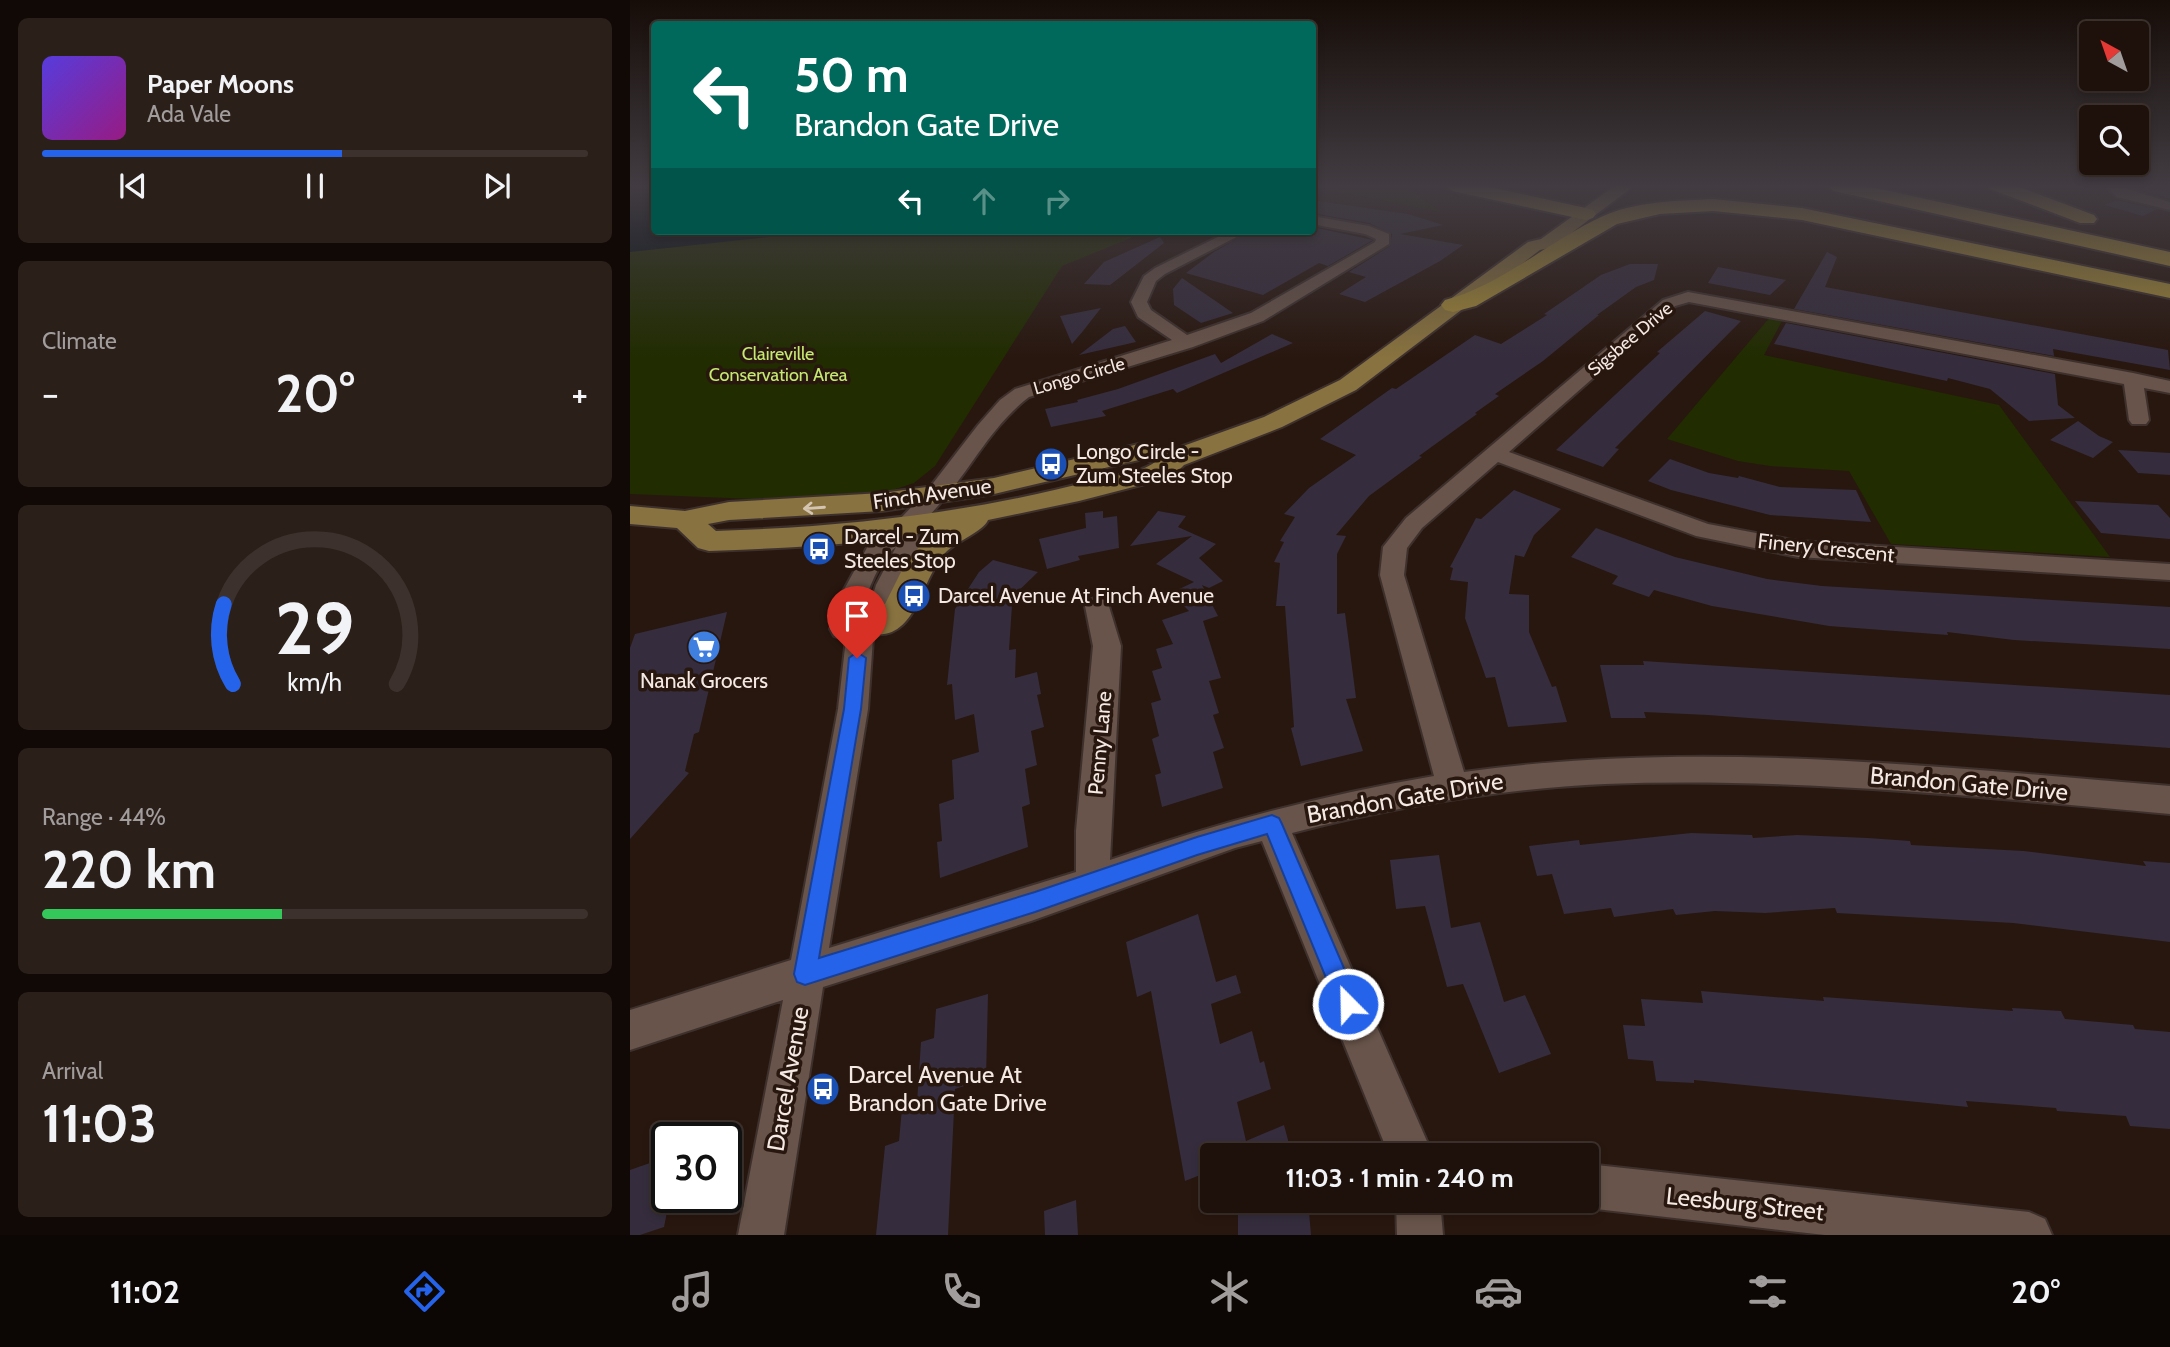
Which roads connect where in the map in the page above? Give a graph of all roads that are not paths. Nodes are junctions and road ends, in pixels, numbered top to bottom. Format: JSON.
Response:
{"nodes":[{"id":1,"x":1217,"y":243,"type":"edge"},
{"id":2,"x":1382,"y":243,"type":"edge"},
{"id":3,"x":1538,"y":243,"type":"edge"},
{"id":4,"x":1571,"y":243,"type":"edge"},
{"id":5,"x":1939,"y":243,"type":"edge"},
{"id":6,"x":2038,"y":243,"type":"edge"},
{"id":7,"x":2088,"y":243,"type":"edge"},
{"id":8,"x":2170,"y":259,"type":"edge"},
{"id":9,"x":2170,"y":275,"type":"edge"},
{"id":10,"x":2170,"y":291,"type":"edge"},
{"id":11,"x":1453,"y":305,"type":"junction"},
{"id":12,"x":1187,"y":343,"type":"junction"},
{"id":13,"x":2133,"y":379,"type":"junction"},
{"id":14,"x":2170,"y":387,"type":"edge"},
{"id":15,"x":2139,"y":419,"type":"dead end"},
{"id":16,"x":1496,"y":454,"type":"junction"},
{"id":17,"x":1174,"y":459,"type":"junction"},
{"id":18,"x":1079,"y":493,"type":"junction"},
{"id":19,"x":935,"y":496,"type":"junction"},
{"id":20,"x":630,"y":514,"type":"edge"},
{"id":21,"x":685,"y":520,"type":"junction"},
{"id":22,"x":904,"y":528,"type":"junction"},
{"id":23,"x":2170,"y":572,"type":"edge"},
{"id":24,"x":1098,"y":606,"type":"dead end"},
{"id":25,"x":868,"y":629,"type":"junction"},
{"id":26,"x":1453,"y":787,"type":"junction"},
{"id":27,"x":2170,"y":800,"type":"edge"},
{"id":28,"x":1272,"y":824,"type":"junction"},
{"id":29,"x":1093,"y":881,"type":"junction"},
{"id":30,"x":805,"y":974,"type":"junction"},
{"id":31,"x":630,"y":1030,"type":"edge"},
{"id":32,"x":1406,"y":1143,"type":"edge"},
{"id":33,"x":1599,"y":1187,"type":"edge"},
{"id":34,"x":1419,"y":1213,"type":"edge"},
{"id":35,"x":761,"y":1235,"type":"edge"},
{"id":36,"x":1420,"y":1235,"type":"edge"},
{"id":37,"x":2029,"y":1235,"type":"edge"}],
"edges":[{"from":1,"to":12,"type":"street"},
{"from":2,"to":12,"type":"street","name":"Longo Circle"},
{"from":3,"to":11,"type":"main road","name":"Finch Avenue"},
{"from":4,"to":11,"type":"highway"},
{"from":5,"to":10,"type":"highway"},
{"from":6,"to":9,"type":"highway"},
{"from":7,"to":8,"type":"highway"},
{"from":11,"to":17,"type":"main road","name":"Finch Avenue"},
{"from":12,"to":19,"type":"street","name":"Longo Circle"},
{"from":13,"to":14,"type":"street","name":"Sigsbee Drive"},
{"from":13,"to":15,"type":"street"},
{"from":13,"to":16,"type":"street","name":"Sigsbee Drive"},
{"from":16,"to":23,"type":"street","name":"Finery Crescent"},
{"from":16,"to":26,"type":"street","name":"Sigsbee Drive"},
{"from":17,"to":18,"type":"main road","name":"Finch Avenue"},
{"from":17,"to":19,"type":"main road","name":"Finch Avenue"},
{"from":18,"to":22,"type":"main road","name":"Finch Avenue"},
{"from":18,"to":25,"type":"main road"},
{"from":19,"to":21,"type":"main road","name":"Finch Avenue","one_way":true},
{"from":19,"to":22,"type":"street","name":"Longo Circle"},
{"from":20,"to":21,"type":"main road","name":"Finch Avenue"},
{"from":21,"to":22,"type":"main road","name":"Finch Avenue"},
{"from":22,"to":25,"type":"street","name":"Darcel Avenue"},
{"from":22,"to":25,"type":"street"},
{"from":24,"to":29,"type":"street","name":"Penny Lane"},
{"from":25,"to":30,"type":"street","name":"Darcel Avenue"},
{"from":26,"to":27,"type":"street","name":"Brandon Gate Drive"},
{"from":26,"to":28,"type":"street","name":"Brandon Gate Drive"},
{"from":28,"to":29,"type":"street","name":"Brandon Gate Drive"},
{"from":28,"to":32,"type":"street"},
{"from":29,"to":30,"type":"street","name":"Brandon Gate Drive"},
{"from":30,"to":31,"type":"street","name":"Brandon Gate Drive"},
{"from":30,"to":35,"type":"street","name":"Darcel Avenue"},
{"from":33,"to":37,"type":"street","name":"Leesburg Street"},
{"from":34,"to":36,"type":"street"}]}
